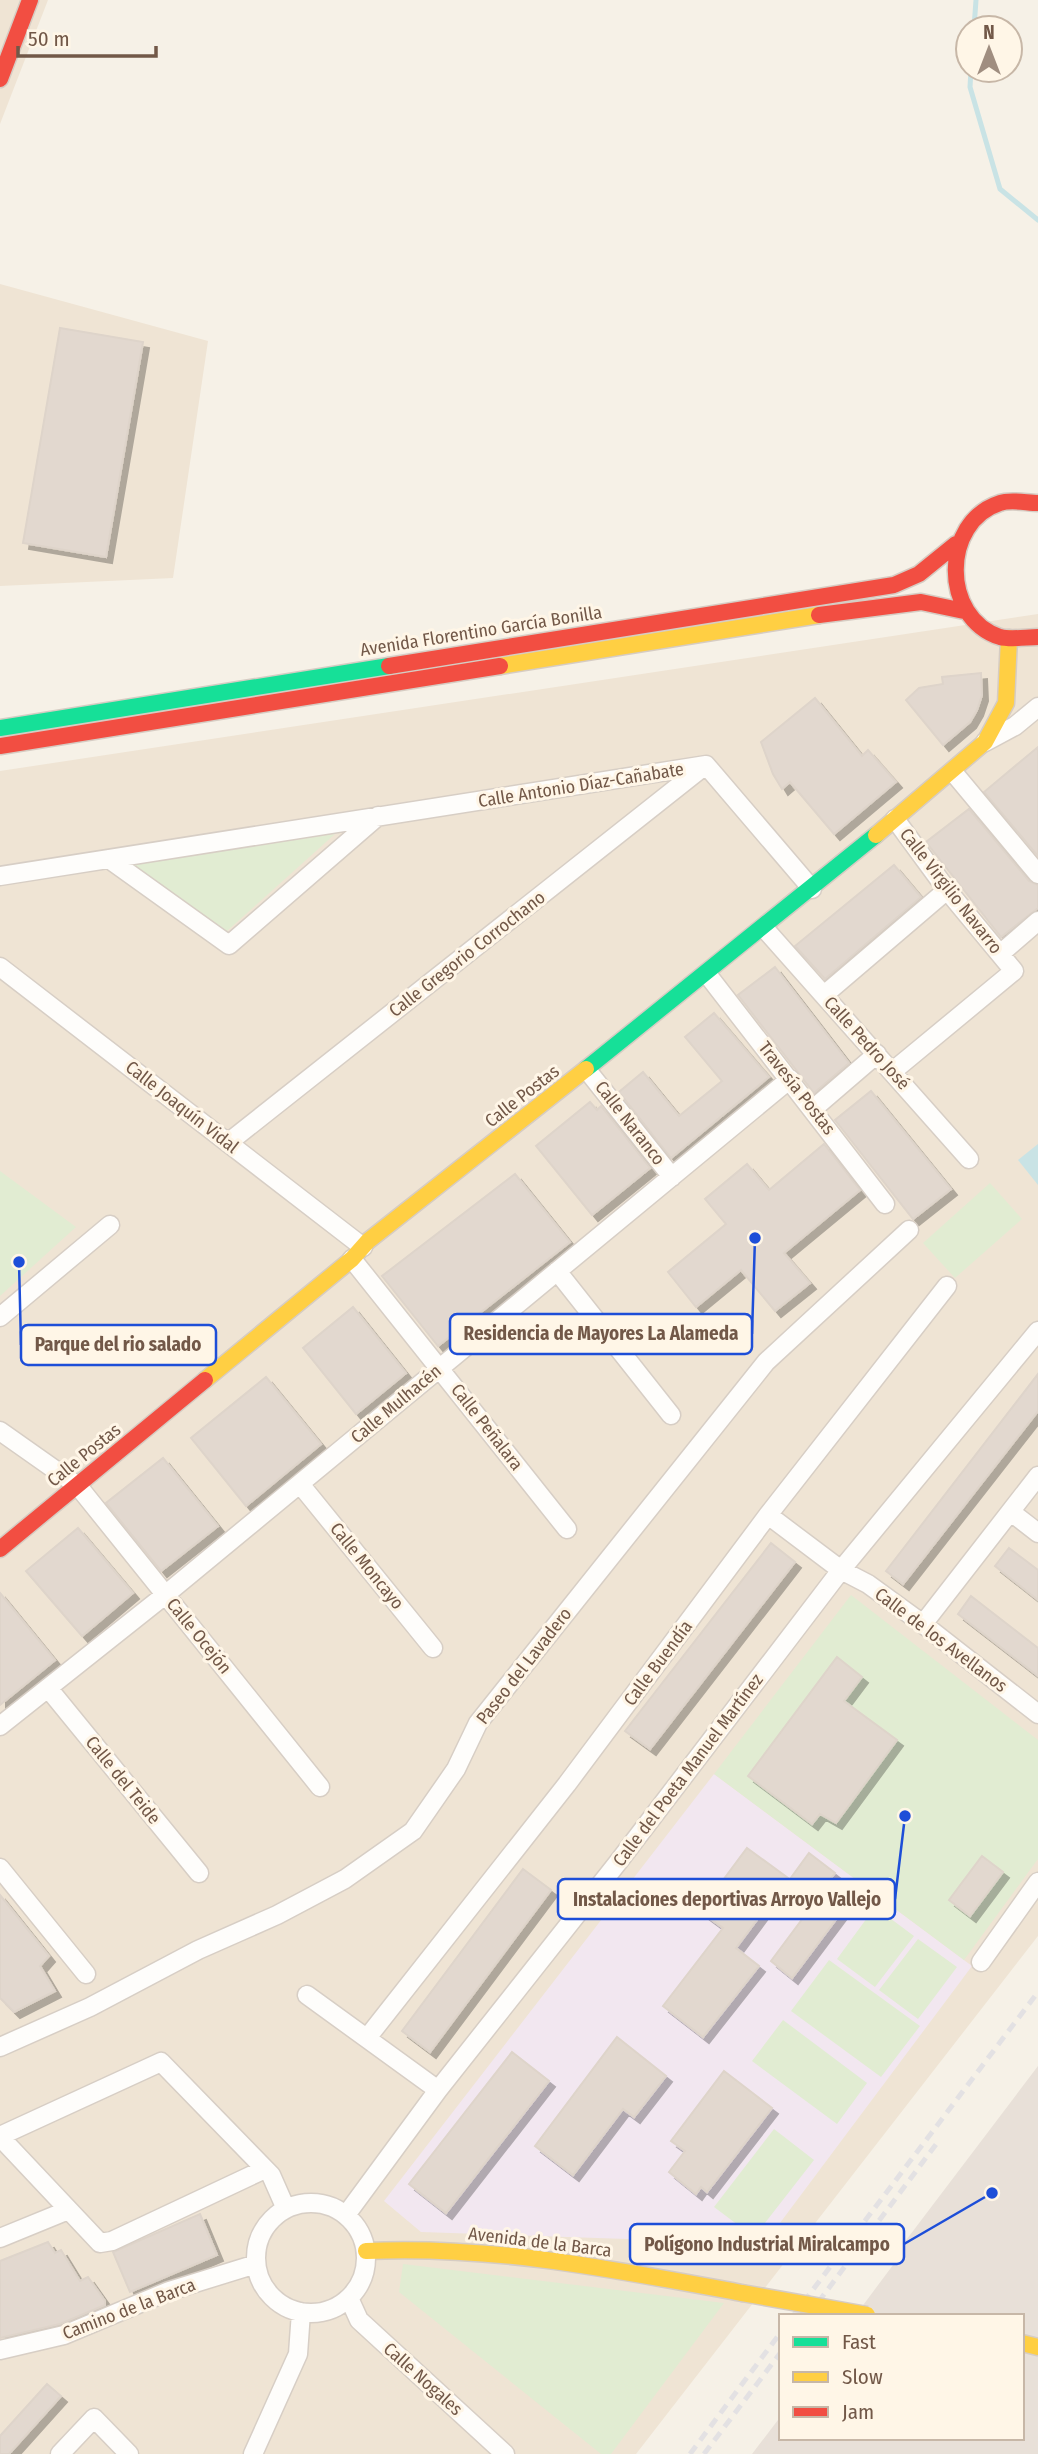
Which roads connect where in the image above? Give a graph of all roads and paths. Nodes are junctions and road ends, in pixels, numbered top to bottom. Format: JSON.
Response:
{"nodes":[{"id":1,"x":30,"y":0,"type":"edge"},
{"id":2,"x":0,"y":79,"type":"edge"},
{"id":3,"x":1038,"y":503,"type":"edge"},
{"id":4,"x":956,"y":544,"type":"junction"},
{"id":5,"x":964,"y":611,"type":"junction"},
{"id":6,"x":1038,"y":637,"type":"edge"},
{"id":7,"x":1009,"y":638,"type":"junction"},
{"id":8,"x":1038,"y":707,"type":"edge"},
{"id":9,"x":0,"y":728,"type":"edge"},
{"id":10,"x":985,"y":743,"type":"junction"},
{"id":11,"x":0,"y":746,"type":"edge"},
{"id":12,"x":706,"y":765,"type":"junction"},
{"id":13,"x":953,"y":772,"type":"junction"},
{"id":14,"x":378,"y":816,"type":"junction"},
{"id":15,"x":895,"y":819,"type":"junction"},
{"id":16,"x":109,"y":859,"type":"junction"},
{"id":17,"x":1038,"y":874,"type":"edge"},
{"id":18,"x":0,"y":876,"type":"edge"},
{"id":19,"x":812,"y":889,"type":"junction"},
{"id":20,"x":947,"y":890,"type":"junction"},
{"id":21,"x":1038,"y":921,"type":"edge"},
{"id":22,"x":764,"y":928,"type":"junction"},
{"id":23,"x":1000,"y":954,"type":"junction"},
{"id":24,"x":0,"y":967,"type":"edge"},
{"id":25,"x":707,"y":974,"type":"junction"},
{"id":26,"x":824,"y":995,"type":"junction"},
{"id":27,"x":877,"y":1054,"type":"junction"},
{"id":28,"x":587,"y":1069,"type":"junction"},
{"id":29,"x":893,"y":1071,"type":"junction"},
{"id":30,"x":790,"y":1079,"type":"junction"},
{"id":31,"x":813,"y":1109,"type":"junction"},
{"id":32,"x":229,"y":1142,"type":"junction"},
{"id":33,"x":969,"y":1159,"type":"dead end"},
{"id":34,"x":672,"y":1177,"type":"junction"},
{"id":35,"x":885,"y":1204,"type":"dead end"},
{"id":36,"x":110,"y":1225,"type":"dead end"},
{"id":37,"x":909,"y":1230,"type":"dead end"},
{"id":38,"x":358,"y":1253,"type":"junction"},
{"id":39,"x":557,"y":1271,"type":"junction"},
{"id":40,"x":947,"y":1286,"type":"dead end"},
{"id":41,"x":0,"y":1317,"type":"edge"},
{"id":42,"x":1035,"y":1339,"type":"edge"},
{"id":43,"x":440,"y":1368,"type":"junction"},
{"id":44,"x":671,"y":1415,"type":"dead end"},
{"id":45,"x":0,"y":1431,"type":"edge"},
{"id":46,"x":1038,"y":1476,"type":"edge"},
{"id":47,"x":300,"y":1483,"type":"junction"},
{"id":48,"x":78,"y":1486,"type":"junction"},
{"id":49,"x":1011,"y":1512,"type":"junction"},
{"id":50,"x":768,"y":1515,"type":"junction"},
{"id":51,"x":567,"y":1529,"type":"dead end"},
{"id":52,"x":1038,"y":1533,"type":"edge"},
{"id":53,"x":0,"y":1549,"type":"edge"},
{"id":54,"x":841,"y":1570,"type":"junction"},
{"id":55,"x":165,"y":1595,"type":"junction"},
{"id":56,"x":923,"y":1624,"type":"junction"},
{"id":57,"x":433,"y":1647,"type":"dead end"},
{"id":58,"x":48,"y":1688,"type":"junction"},
{"id":59,"x":1038,"y":1714,"type":"edge"},
{"id":60,"x":0,"y":1726,"type":"edge"},
{"id":61,"x":320,"y":1787,"type":"dead end"},
{"id":62,"x":0,"y":1868,"type":"edge"},
{"id":63,"x":199,"y":1873,"type":"dead end"},
{"id":64,"x":1038,"y":1882,"type":"edge"},
{"id":65,"x":981,"y":1962,"type":"dead end"},
{"id":66,"x":86,"y":1974,"type":"dead end"},
{"id":67,"x":307,"y":1995,"type":"dead end"},
{"id":68,"x":367,"y":2038,"type":"junction"},
{"id":69,"x":0,"y":2047,"type":"edge"},
{"id":70,"x":439,"y":2090,"type":"junction"},
{"id":71,"x":0,"y":2136,"type":"edge"},
{"id":72,"x":265,"y":2169,"type":"junction"},
{"id":73,"x":286,"y":2209,"type":"junction"},
{"id":74,"x":66,"y":2211,"type":"junction"},
{"id":75,"x":346,"y":2215,"type":"junction"},
{"id":76,"x":0,"y":2238,"type":"edge"},
{"id":77,"x":366,"y":2251,"type":"junction"},
{"id":78,"x":256,"y":2264,"type":"junction"},
{"id":79,"x":349,"y":2298,"type":"junction"},
{"id":80,"x":301,"y":2312,"type":"junction"},
{"id":81,"x":864,"y":2314,"type":"edge"},
{"id":82,"x":0,"y":2350,"type":"edge"},
{"id":83,"x":60,"y":2454,"type":"edge"},
{"id":84,"x":129,"y":2454,"type":"edge"},
{"id":85,"x":253,"y":2454,"type":"edge"},
{"id":86,"x":505,"y":2454,"type":"edge"}],
"edges":[{"from":1,"to":2,"type":"street"},
{"from":3,"to":4,"type":"street","name":"Avenida Florentino García Bonilla"},
{"from":4,"to":5,"type":"street"},
{"from":4,"to":9,"type":"street","name":"Avenida Florentino García Bonilla"},
{"from":5,"to":7,"type":"street"},
{"from":5,"to":11,"type":"street","name":"Avenida Florentino García Bonilla"},
{"from":6,"to":7,"type":"street"},
{"from":7,"to":10,"type":"street","name":"Calle Postas"},
{"from":8,"to":10,"type":"street"},
{"from":10,"to":13,"type":"street","name":"Calle Postas"},
{"from":12,"to":14,"type":"street","name":"Calle Antonio Díaz-Cañabate"},
{"from":12,"to":19,"type":"street","name":"Calle Antonio Díaz-Cañabate"},
{"from":12,"to":32,"type":"street","name":"Calle Gregorio Corrochano"},
{"from":13,"to":15,"type":"street","name":"Calle Postas"},
{"from":13,"to":17,"type":"street"},
{"from":14,"to":16,"type":"street","name":"Calle Antonio Díaz-Cañabate"},
{"from":14,"to":16,"type":"street"},
{"from":15,"to":19,"type":"street","name":"Calle Postas"},
{"from":15,"to":20,"type":"street","name":"Calle Virgilio Navarro"},
{"from":16,"to":18,"type":"street","name":"Calle Antonio Díaz-Cañabate"},
{"from":19,"to":22,"type":"street","name":"Calle Postas"},
{"from":20,"to":23,"type":"street","name":"Calle Virgilio Navarro"},
{"from":20,"to":26,"type":"street"},
{"from":21,"to":23,"type":"street"},
{"from":22,"to":25,"type":"street","name":"Calle Postas"},
{"from":22,"to":26,"type":"street","name":"Calle Pedro José"},
{"from":23,"to":29,"type":"street","name":"Calle Virgilio Navarro"},
{"from":24,"to":32,"type":"street","name":"Calle Joaquín Vidal"},
{"from":25,"to":28,"type":"street","name":"Calle Postas"},
{"from":25,"to":30,"type":"street","name":"Travesía Postas"},
{"from":26,"to":27,"type":"street","name":"Calle Pedro José"},
{"from":27,"to":29,"type":"street","name":"Calle Pedro José"},
{"from":27,"to":31,"type":"street"},
{"from":28,"to":34,"type":"street","name":"Calle Naranco"},
{"from":28,"to":38,"type":"street","name":"Calle Postas"},
{"from":29,"to":33,"type":"street","name":"Calle Pedro José"},
{"from":30,"to":31,"type":"street","name":"Travesía Postas"},
{"from":30,"to":34,"type":"street","name":"Calle Mulhacén"},
{"from":31,"to":35,"type":"street","name":"Travesía Postas"},
{"from":32,"to":38,"type":"street","name":"Calle Joaquín Vidal"},
{"from":34,"to":39,"type":"street","name":"Calle Mulhacén"},
{"from":36,"to":41,"type":"street"},
{"from":37,"to":69,"type":"street","name":"Paseo del Lavadero"},
{"from":38,"to":43,"type":"street","name":"Calle Peñalara"},
{"from":38,"to":48,"type":"street","name":"Calle Postas"},
{"from":39,"to":43,"type":"street","name":"Calle Mulhacén"},
{"from":39,"to":44,"type":"street"},
{"from":40,"to":50,"type":"street","name":"Calle Buendía"},
{"from":42,"to":54,"type":"street","name":"Calle del Poeta Manuel Martínez"},
{"from":43,"to":47,"type":"street","name":"Calle Mulhacén"},
{"from":43,"to":51,"type":"street","name":"Calle Peñalara"},
{"from":45,"to":48,"type":"street","name":"Calle Ocejón"},
{"from":46,"to":49,"type":"street"},
{"from":47,"to":55,"type":"street","name":"Calle Mulhacén"},
{"from":47,"to":57,"type":"street","name":"Calle Moncayo"},
{"from":48,"to":53,"type":"street","name":"Calle Postas"},
{"from":48,"to":55,"type":"street","name":"Calle Ocejón"},
{"from":49,"to":52,"type":"street"},
{"from":49,"to":56,"type":"street"},
{"from":50,"to":54,"type":"street","name":"Calle de los Avellanos"},
{"from":50,"to":68,"type":"street","name":"Calle Buendía"},
{"from":54,"to":56,"type":"street","name":"Calle de los Avellanos"},
{"from":54,"to":70,"type":"street","name":"Calle del Poeta Manuel Martínez"},
{"from":55,"to":58,"type":"street","name":"Calle Mulhacén"},
{"from":55,"to":61,"type":"street","name":"Calle Ocejón"},
{"from":56,"to":59,"type":"street","name":"Calle de los Avellanos"},
{"from":58,"to":60,"type":"street","name":"Calle Mulhacén"},
{"from":58,"to":63,"type":"street","name":"Calle del Teide"},
{"from":62,"to":66,"type":"street"},
{"from":64,"to":65,"type":"street"},
{"from":67,"to":68,"type":"street"},
{"from":68,"to":70,"type":"street"},
{"from":70,"to":75,"type":"street","name":"Calle del Poeta Manuel Martínez"},
{"from":71,"to":72,"type":"street"},
{"from":71,"to":74,"type":"street"},
{"from":72,"to":73,"type":"street"},
{"from":72,"to":74,"type":"street"},
{"from":73,"to":75,"type":"street"},
{"from":73,"to":78,"type":"street"},
{"from":74,"to":76,"type":"street"},
{"from":75,"to":77,"type":"street"},
{"from":77,"to":79,"type":"street"},
{"from":77,"to":81,"type":"street","name":"Avenida de la Barca","bridge":true},
{"from":78,"to":80,"type":"street"},
{"from":78,"to":82,"type":"street","name":"Camino de la Barca"},
{"from":79,"to":80,"type":"street"},
{"from":79,"to":86,"type":"street","name":"Calle Nogales"},
{"from":80,"to":85,"type":"street"},
{"from":83,"to":84,"type":"street"}]}
